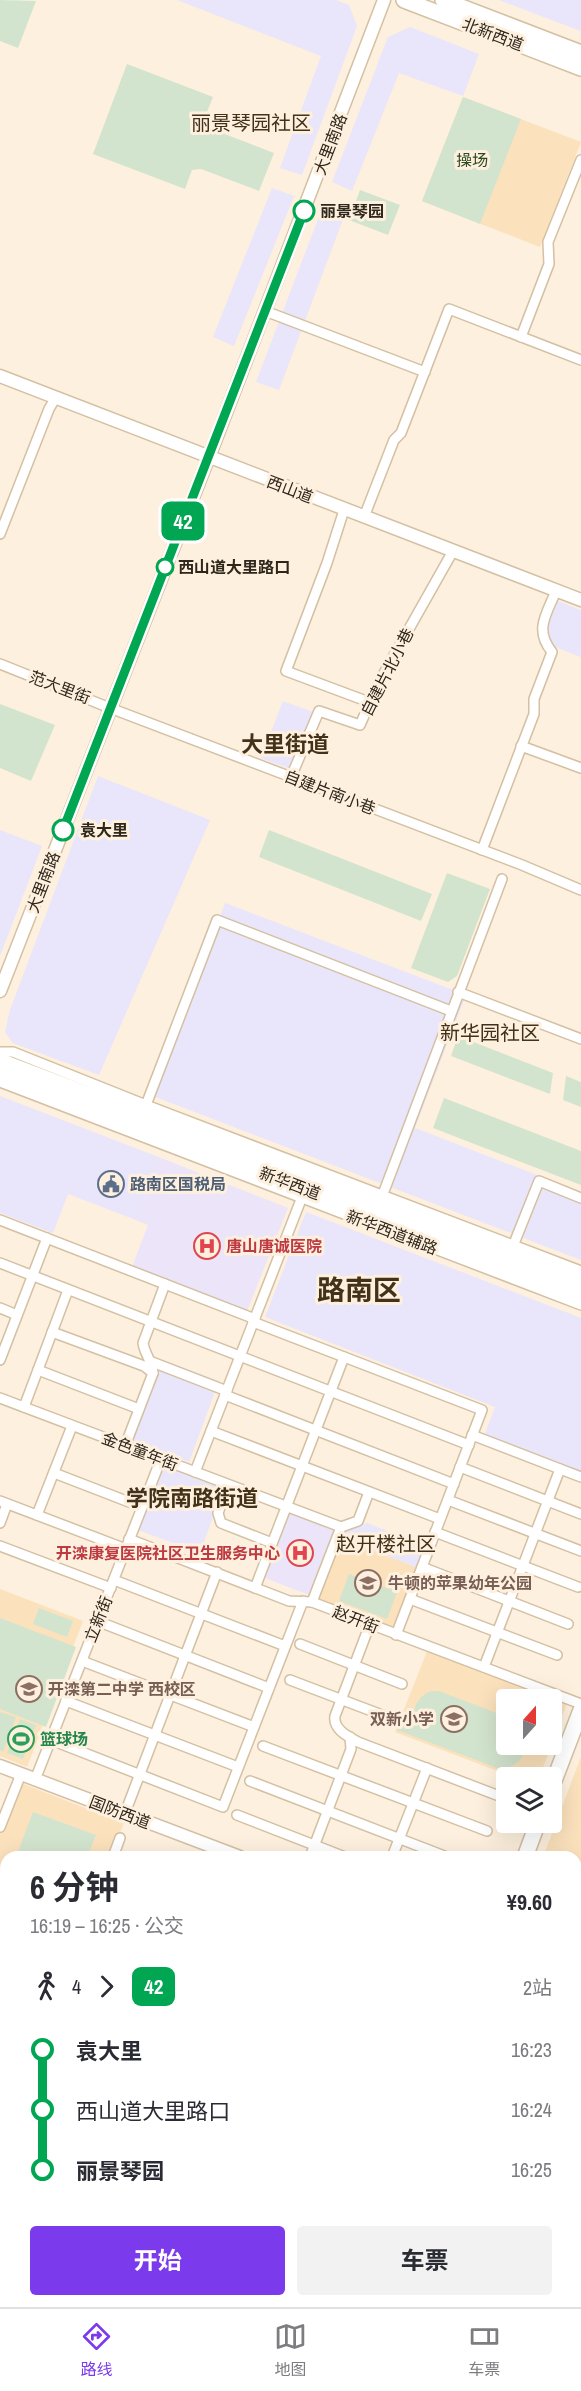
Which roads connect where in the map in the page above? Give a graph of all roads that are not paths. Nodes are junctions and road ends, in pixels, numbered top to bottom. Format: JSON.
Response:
{"nodes":[{"id":1,"x":384,"y":0,"type":"edge"},
{"id":2,"x":404,"y":0,"type":"edge"},
{"id":3,"x":443,"y":0,"type":"edge"},
{"id":4,"x":581,"y":53,"type":"edge"},
{"id":5,"x":581,"y":68,"type":"edge"},
{"id":6,"x":581,"y":160,"type":"edge"},
{"id":7,"x":266,"y":311,"type":"junction"},
{"id":8,"x":521,"y":337,"type":"junction"},
{"id":9,"x":581,"y":360,"type":"edge"},
{"id":10,"x":425,"y":372,"type":"junction"},
{"id":11,"x":0,"y":375,"type":"edge"},
{"id":12,"x":56,"y":397,"type":"junction"},
{"id":13,"x":208,"y":457,"type":"junction"},
{"id":14,"x":345,"y":510,"type":"junction"},
{"id":15,"x":364,"y":517,"type":"junction"},
{"id":16,"x":0,"y":532,"type":"edge"},
{"id":17,"x":453,"y":551,"type":"junction"},
{"id":18,"x":556,"y":591,"type":"junction"},
{"id":19,"x":581,"y":600,"type":"edge"},
{"id":20,"x":0,"y":666,"type":"edge"},
{"id":21,"x":369,"y":702,"type":"junction"},
{"id":22,"x":110,"y":708,"type":"junction"},
{"id":23,"x":521,"y":746,"type":"junction"},
{"id":24,"x":581,"y":768,"type":"edge"},
{"id":25,"x":291,"y":777,"type":"junction"},
{"id":26,"x":482,"y":850,"type":"junction"},
{"id":27,"x":502,"y":879,"type":"dead end"},
{"id":28,"x":581,"y":890,"type":"edge"},
{"id":29,"x":0,"y":991,"type":"edge"},
{"id":30,"x":458,"y":992,"type":"junction"},
{"id":31,"x":451,"y":1011,"type":"junction"},
{"id":32,"x":581,"y":1039,"type":"edge"},
{"id":33,"x":0,"y":1052,"type":"edge"},
{"id":34,"x":0,"y":1061,"type":"edge"},
{"id":35,"x":0,"y":1072,"type":"edge"},
{"id":36,"x":0,"y":1082,"type":"edge"},
{"id":37,"x":146,"y":1105,"type":"junction"},
{"id":38,"x":383,"y":1194,"type":"junction"},
{"id":39,"x":302,"y":1197,"type":"junction"},
{"id":40,"x":581,"y":1198,"type":"edge"},
{"id":41,"x":0,"y":1220,"type":"edge"},
{"id":42,"x":47,"y":1238,"type":"junction"},
{"id":43,"x":512,"y":1250,"type":"junction"},
{"id":44,"x":0,"y":1263,"type":"edge"},
{"id":45,"x":581,"y":1271,"type":"edge"},
{"id":46,"x":32,"y":1276,"type":"junction"},
{"id":47,"x":581,"y":1282,"type":"edge"},
{"id":48,"x":165,"y":1284,"type":"junction"},
{"id":49,"x":68,"y":1290,"type":"junction"},
{"id":50,"x":581,"y":1294,"type":"edge"},
{"id":51,"x":581,"y":1305,"type":"edge"},
{"id":52,"x":0,"y":1308,"type":"edge"},
{"id":53,"x":17,"y":1315,"type":"junction"},
{"id":54,"x":254,"y":1320,"type":"junction"},
{"id":55,"x":151,"y":1322,"type":"junction"},
{"id":56,"x":52,"y":1332,"type":"junction"},
{"id":57,"x":240,"y":1356,"type":"junction"},
{"id":58,"x":1,"y":1357,"type":"edge"},
{"id":59,"x":344,"y":1357,"type":"junction"},
{"id":60,"x":152,"y":1362,"type":"junction"},
{"id":61,"x":38,"y":1370,"type":"junction"},
{"id":62,"x":153,"y":1373,"type":"junction"},
{"id":63,"x":330,"y":1392,"type":"junction"},
{"id":64,"x":226,"y":1393,"type":"junction"},
{"id":65,"x":0,"y":1398,"type":"edge"},
{"id":66,"x":24,"y":1407,"type":"junction"},
{"id":67,"x":139,"y":1409,"type":"junction"},
{"id":68,"x":72,"y":1426,"type":"junction"},
{"id":69,"x":316,"y":1430,"type":"junction"},
{"id":70,"x":211,"y":1431,"type":"junction"},
{"id":71,"x":472,"y":1436,"type":"junction"},
{"id":72,"x":469,"y":1445,"type":"junction"},
{"id":73,"x":125,"y":1446,"type":"junction"},
{"id":74,"x":161,"y":1459,"type":"junction"},
{"id":75,"x":302,"y":1466,"type":"junction"},
{"id":76,"x":460,"y":1467,"type":"junction"},
{"id":77,"x":560,"y":1469,"type":"junction"},
{"id":78,"x":195,"y":1472,"type":"junction"},
{"id":79,"x":54,"y":1473,"type":"junction"},
{"id":80,"x":581,"y":1477,"type":"edge"},
{"id":81,"x":454,"y":1484,"type":"junction"},
{"id":82,"x":228,"y":1485,"type":"junction"},
{"id":83,"x":369,"y":1492,"type":"junction"},
{"id":84,"x":448,"y":1500,"type":"junction"},
{"id":85,"x":548,"y":1501,"type":"junction"},
{"id":86,"x":4,"y":1503,"type":"edge"},
{"id":87,"x":142,"y":1507,"type":"junction"},
{"id":88,"x":286,"y":1507,"type":"junction"},
{"id":89,"x":581,"y":1514,"type":"edge"},
{"id":90,"x":37,"y":1515,"type":"junction"},
{"id":91,"x":440,"y":1519,"type":"junction"},
{"id":92,"x":0,"y":1523,"type":"edge"},
{"id":93,"x":341,"y":1527,"type":"junction"},
{"id":94,"x":435,"y":1532,"type":"junction"},
{"id":95,"x":535,"y":1533,"type":"junction"},
{"id":96,"x":129,"y":1539,"type":"junction"},
{"id":97,"x":272,"y":1543,"type":"junction"},
{"id":98,"x":0,"y":1546,"type":"edge"},
{"id":99,"x":126,"y":1549,"type":"junction"},
{"id":100,"x":581,"y":1551,"type":"edge"},
{"id":101,"x":523,"y":1566,"type":"junction"},
{"id":102,"x":422,"y":1568,"type":"junction"},
{"id":103,"x":217,"y":1572,"type":"junction"},
{"id":104,"x":112,"y":1584,"type":"junction"},
{"id":105,"x":255,"y":1587,"type":"junction"},
{"id":106,"x":578,"y":1587,"type":"dead end"},
{"id":107,"x":410,"y":1599,"type":"junction"},
{"id":108,"x":509,"y":1601,"type":"junction"},
{"id":109,"x":308,"y":1602,"type":"junction"},
{"id":110,"x":201,"y":1614,"type":"junction"},
{"id":111,"x":97,"y":1621,"type":"junction"},
{"id":112,"x":370,"y":1624,"type":"junction"},
{"id":113,"x":568,"y":1624,"type":"dead end"},
{"id":114,"x":497,"y":1632,"type":"junction"},
{"id":115,"x":396,"y":1635,"type":"junction"},
{"id":116,"x":300,"y":1644,"type":"dead end"},
{"id":117,"x":285,"y":1647,"type":"junction"},
{"id":118,"x":185,"y":1655,"type":"junction"},
{"id":119,"x":556,"y":1655,"type":"dead end"},
{"id":120,"x":82,"y":1661,"type":"junction"},
{"id":121,"x":354,"y":1665,"type":"junction"},
{"id":122,"x":483,"y":1667,"type":"junction"},
{"id":123,"x":290,"y":1680,"type":"dead end"},
{"id":124,"x":402,"y":1684,"type":"dead end"},
{"id":125,"x":269,"y":1688,"type":"junction"},
{"id":126,"x":170,"y":1695,"type":"junction"},
{"id":127,"x":341,"y":1700,"type":"junction"},
{"id":128,"x":66,"y":1701,"type":"junction"},
{"id":129,"x":581,"y":1704,"type":"edge"},
{"id":130,"x":581,"y":1710,"type":"edge"},
{"id":131,"x":390,"y":1718,"type":"dead end"},
{"id":132,"x":254,"y":1727,"type":"junction"},
{"id":133,"x":155,"y":1735,"type":"junction"},
{"id":134,"x":350,"y":1737,"type":"junction"},
{"id":135,"x":51,"y":1740,"type":"junction"},
{"id":136,"x":263,"y":1746,"type":"dead end"},
{"id":137,"x":0,"y":1766,"type":"edge"},
{"id":138,"x":238,"y":1767,"type":"junction"},
{"id":139,"x":559,"y":1767,"type":"edge"},
{"id":140,"x":427,"y":1768,"type":"junction"},
{"id":141,"x":21,"y":1774,"type":"junction"},
{"id":142,"x":140,"y":1775,"type":"junction"},
{"id":143,"x":341,"y":1776,"type":"junction"},
{"id":144,"x":35,"y":1779,"type":"junction"},
{"id":145,"x":250,"y":1781,"type":"dead end"},
{"id":146,"x":496,"y":1795,"type":"edge"},
{"id":147,"x":413,"y":1803,"type":"junction"},
{"id":148,"x":328,"y":1811,"type":"junction"},
{"id":149,"x":125,"y":1814,"type":"junction"},
{"id":150,"x":237,"y":1815,"type":"dead end"},
{"id":151,"x":1,"y":1824,"type":"edge"},
{"id":152,"x":487,"y":1832,"type":"dead end"},
{"id":153,"x":535,"y":1833,"type":"edge"},
{"id":154,"x":120,"y":1838,"type":"dead end"},
{"id":155,"x":399,"y":1839,"type":"junction"},
{"id":156,"x":315,"y":1845,"type":"junction"},
{"id":157,"x":115,"y":1851,"type":"edge"},
{"id":158,"x":210,"y":1851,"type":"edge"},
{"id":159,"x":312,"y":1851,"type":"edge"},
{"id":160,"x":330,"y":1851,"type":"edge"},
{"id":161,"x":394,"y":1851,"type":"edge"},
{"id":162,"x":431,"y":1851,"type":"edge"},
{"id":163,"x":529,"y":1851,"type":"edge"}],
"edges":[{"from":1,"to":7,"type":"street","name":"大里南路"},
{"from":2,"to":5,"type":"main road","name":"北新西道"},
{"from":3,"to":4,"type":"main road","name":"北新西道"},
{"from":6,"to":8,"type":"street"},
{"from":7,"to":10,"type":"street"},
{"from":7,"to":13,"type":"street","name":"大里南路"},
{"from":8,"to":9,"type":"street"},
{"from":8,"to":10,"type":"street"},
{"from":10,"to":15,"type":"street"},
{"from":11,"to":12,"type":"street","name":"西山道"},
{"from":12,"to":13,"type":"street","name":"西山道"},
{"from":12,"to":16,"type":"street"},
{"from":13,"to":14,"type":"street","name":"西山道"},
{"from":13,"to":22,"type":"street","name":"大里南路"},
{"from":14,"to":15,"type":"street","name":"西山道"},
{"from":14,"to":21,"type":"street"},
{"from":15,"to":17,"type":"street","name":"西山道"},
{"from":17,"to":18,"type":"street","name":"西山道"},
{"from":17,"to":21,"type":"street","name":"自建片北小巷"},
{"from":18,"to":19,"type":"street","name":"西山道"},
{"from":18,"to":23,"type":"street"},
{"from":20,"to":22,"type":"street","name":"范大里街"},
{"from":21,"to":25,"type":"street","name":"自建片北小巷"},
{"from":22,"to":25,"type":"street","name":"自建片南小巷"},
{"from":22,"to":29,"type":"street","name":"大里南路"},
{"from":23,"to":24,"type":"street"},
{"from":23,"to":26,"type":"street"},
{"from":25,"to":26,"type":"street","name":"自建片南小巷"},
{"from":26,"to":28,"type":"street","name":"自建片南小巷"},
{"from":27,"to":30,"type":"street"},
{"from":30,"to":31,"type":"street"},
{"from":30,"to":32,"type":"street"},
{"from":31,"to":37,"type":"street"},
{"from":31,"to":38,"type":"street"},
{"from":33,"to":37,"type":"street","name":"新华西道辅路"},
{"from":34,"to":43,"type":"main road","name":"新华西道"},
{"from":35,"to":50,"type":"main road","name":"新华西道"},
{"from":36,"to":39,"type":"street","name":"新华西道辅路"},
{"from":37,"to":38,"type":"street","name":"新华西道辅路"},
{"from":38,"to":43,"type":"street","name":"新华西道辅路"},
{"from":39,"to":51,"type":"street","name":"新华西道辅路"},
{"from":39,"to":54,"type":"street"},
{"from":40,"to":43,"type":"street"},
{"from":41,"to":42,"type":"street"},
{"from":42,"to":46,"type":"street"},
{"from":42,"to":48,"type":"street"},
{"from":43,"to":45,"type":"street","name":"新华西道辅路"},
{"from":43,"to":47,"type":"main road","name":"新华西道"},
{"from":44,"to":46,"type":"street"},
{"from":46,"to":49,"type":"street"},
{"from":46,"to":53,"type":"street"},
{"from":48,"to":54,"type":"street"},
{"from":48,"to":55,"type":"street"},
{"from":49,"to":55,"type":"street"},
{"from":49,"to":56,"type":"street"},
{"from":52,"to":53,"type":"street"},
{"from":53,"to":58,"type":"street"},
{"from":54,"to":57,"type":"street"},
{"from":54,"to":59,"type":"street"},
{"from":55,"to":57,"type":"street"},
{"from":55,"to":60,"type":"street"},
{"from":56,"to":61,"type":"street"},
{"from":56,"to":62,"type":"street"},
{"from":57,"to":63,"type":"street"},
{"from":57,"to":64,"type":"street"},
{"from":59,"to":63,"type":"street"},
{"from":59,"to":71,"type":"street"},
{"from":60,"to":62,"type":"street"},
{"from":60,"to":64,"type":"street"},
{"from":61,"to":66,"type":"street"},
{"from":61,"to":67,"type":"street"},
{"from":62,"to":67,"type":"street"},
{"from":63,"to":69,"type":"street"},
{"from":63,"to":72,"type":"street"},
{"from":64,"to":69,"type":"street"},
{"from":64,"to":70,"type":"street"},
{"from":65,"to":66,"type":"street","name":"金色童年街"},
{"from":66,"to":68,"type":"street","name":"金色童年街"},
{"from":67,"to":73,"type":"street"},
{"from":68,"to":73,"type":"street","name":"金色童年街"},
{"from":68,"to":79,"type":"street"},
{"from":69,"to":75,"type":"street"},
{"from":69,"to":81,"type":"street"},
{"from":70,"to":75,"type":"street"},
{"from":70,"to":78,"type":"street"},
{"from":71,"to":72,"type":"street"},
{"from":71,"to":77,"type":"street"},
{"from":72,"to":76,"type":"street"},
{"from":73,"to":74,"type":"street","name":"金色童年街"},
{"from":74,"to":78,"type":"street","name":"金色童年街"},
{"from":74,"to":87,"type":"street","name":"立新街"},
{"from":75,"to":83,"type":"street"},
{"from":75,"to":88,"type":"street"},
{"from":76,"to":81,"type":"street"},
{"from":76,"to":85,"type":"street"},
{"from":77,"to":80,"type":"street"},
{"from":77,"to":85,"type":"street"},
{"from":78,"to":82,"type":"street","name":"金色童年街"},
{"from":79,"to":87,"type":"street"},
{"from":79,"to":90,"type":"street"},
{"from":81,"to":84,"type":"street"},
{"from":82,"to":88,"type":"street","name":"金色童年街"},
{"from":82,"to":97,"type":"street"},
{"from":83,"to":91,"type":"street"},
{"from":83,"to":93,"type":"street"},
{"from":84,"to":91,"type":"street"},
{"from":84,"to":95,"type":"street"},
{"from":85,"to":89,"type":"street"},
{"from":85,"to":95,"type":"street"},
{"from":86,"to":90,"type":"street"},
{"from":86,"to":92,"type":"street"},
{"from":87,"to":96,"type":"street","name":"立新街"},
{"from":88,"to":93,"type":"street","name":"金色童年街"},
{"from":88,"to":97,"type":"street"},
{"from":90,"to":99,"type":"street"},
{"from":91,"to":94,"type":"street"},
{"from":93,"to":109,"type":"street"},
{"from":94,"to":101,"type":"street"},
{"from":94,"to":102,"type":"street"},
{"from":95,"to":100,"type":"street"},
{"from":95,"to":101,"type":"street"},
{"from":96,"to":99,"type":"street","name":"立新街"},
{"from":96,"to":103,"type":"street","name":"赵开街"},
{"from":97,"to":105,"type":"street"},
{"from":98,"to":104,"type":"street"},
{"from":99,"to":104,"type":"street","name":"立新街"},
{"from":101,"to":106,"type":"street"},
{"from":101,"to":108,"type":"street"},
{"from":102,"to":107,"type":"street"},
{"from":102,"to":108,"type":"street"},
{"from":103,"to":105,"type":"street","name":"赵开街"},
{"from":103,"to":110,"type":"street"},
{"from":104,"to":110,"type":"street"},
{"from":104,"to":111,"type":"street","name":"立新街"},
{"from":105,"to":109,"type":"street","name":"赵开街"},
{"from":107,"to":114,"type":"street"},
{"from":107,"to":115,"type":"street"},
{"from":108,"to":113,"type":"street"},
{"from":108,"to":114,"type":"street"},
{"from":109,"to":112,"type":"street","name":"赵开街"},
{"from":109,"to":117,"type":"street"},
{"from":110,"to":117,"type":"street"},
{"from":110,"to":118,"type":"street"},
{"from":111,"to":118,"type":"street"},
{"from":111,"to":120,"type":"street","name":"立新街"},
{"from":112,"to":115,"type":"street","name":"赵开街"},
{"from":112,"to":121,"type":"street"},
{"from":114,"to":119,"type":"street"},
{"from":114,"to":122,"type":"street"},
{"from":115,"to":122,"type":"street","name":"赵开街"},
{"from":116,"to":121,"type":"street"},
{"from":117,"to":125,"type":"street"},
{"from":118,"to":125,"type":"street"},
{"from":118,"to":126,"type":"street"},
{"from":120,"to":126,"type":"street"},
{"from":120,"to":128,"type":"street","name":"立新街"},
{"from":121,"to":124,"type":"street"},
{"from":121,"to":127,"type":"street"},
{"from":122,"to":129,"type":"street","name":"赵开街"},
{"from":123,"to":127,"type":"street"},
{"from":125,"to":132,"type":"street"},
{"from":126,"to":132,"type":"street"},
{"from":126,"to":133,"type":"street"},
{"from":127,"to":131,"type":"street"},
{"from":127,"to":134,"type":"street"},
{"from":128,"to":133,"type":"street"},
{"from":128,"to":135,"type":"street","name":"立新街"},
{"from":130,"to":139,"type":"main road"},
{"from":132,"to":138,"type":"street"},
{"from":133,"to":138,"type":"street"},
{"from":133,"to":142,"type":"street"},
{"from":134,"to":140,"type":"street"},
{"from":134,"to":143,"type":"street"},
{"from":135,"to":142,"type":"street"},
{"from":135,"to":144,"type":"street","name":"立新街"},
{"from":136,"to":143,"type":"street"},
{"from":137,"to":141,"type":"street","name":"国防西道"},
{"from":138,"to":142,"type":"street"},
{"from":140,"to":146,"type":"street"},
{"from":140,"to":147,"type":"street"},
{"from":141,"to":144,"type":"street","name":"国防西道"},
{"from":141,"to":151,"type":"street"},
{"from":142,"to":149,"type":"street"},
{"from":143,"to":147,"type":"street"},
{"from":143,"to":148,"type":"street"},
{"from":144,"to":149,"type":"street","name":"国防西道"},
{"from":145,"to":148,"type":"street"},
{"from":147,"to":152,"type":"street"},
{"from":147,"to":155,"type":"street"},
{"from":148,"to":155,"type":"street"},
{"from":148,"to":156,"type":"street"},
{"from":149,"to":158,"type":"street","name":"国防西道"},
{"from":150,"to":156,"type":"street"},
{"from":153,"to":163,"type":"main road"},
{"from":154,"to":157,"type":"street"},
{"from":155,"to":161,"type":"street"},
{"from":155,"to":162,"type":"street"},
{"from":156,"to":159,"type":"street"},
{"from":156,"to":160,"type":"street"}]}
